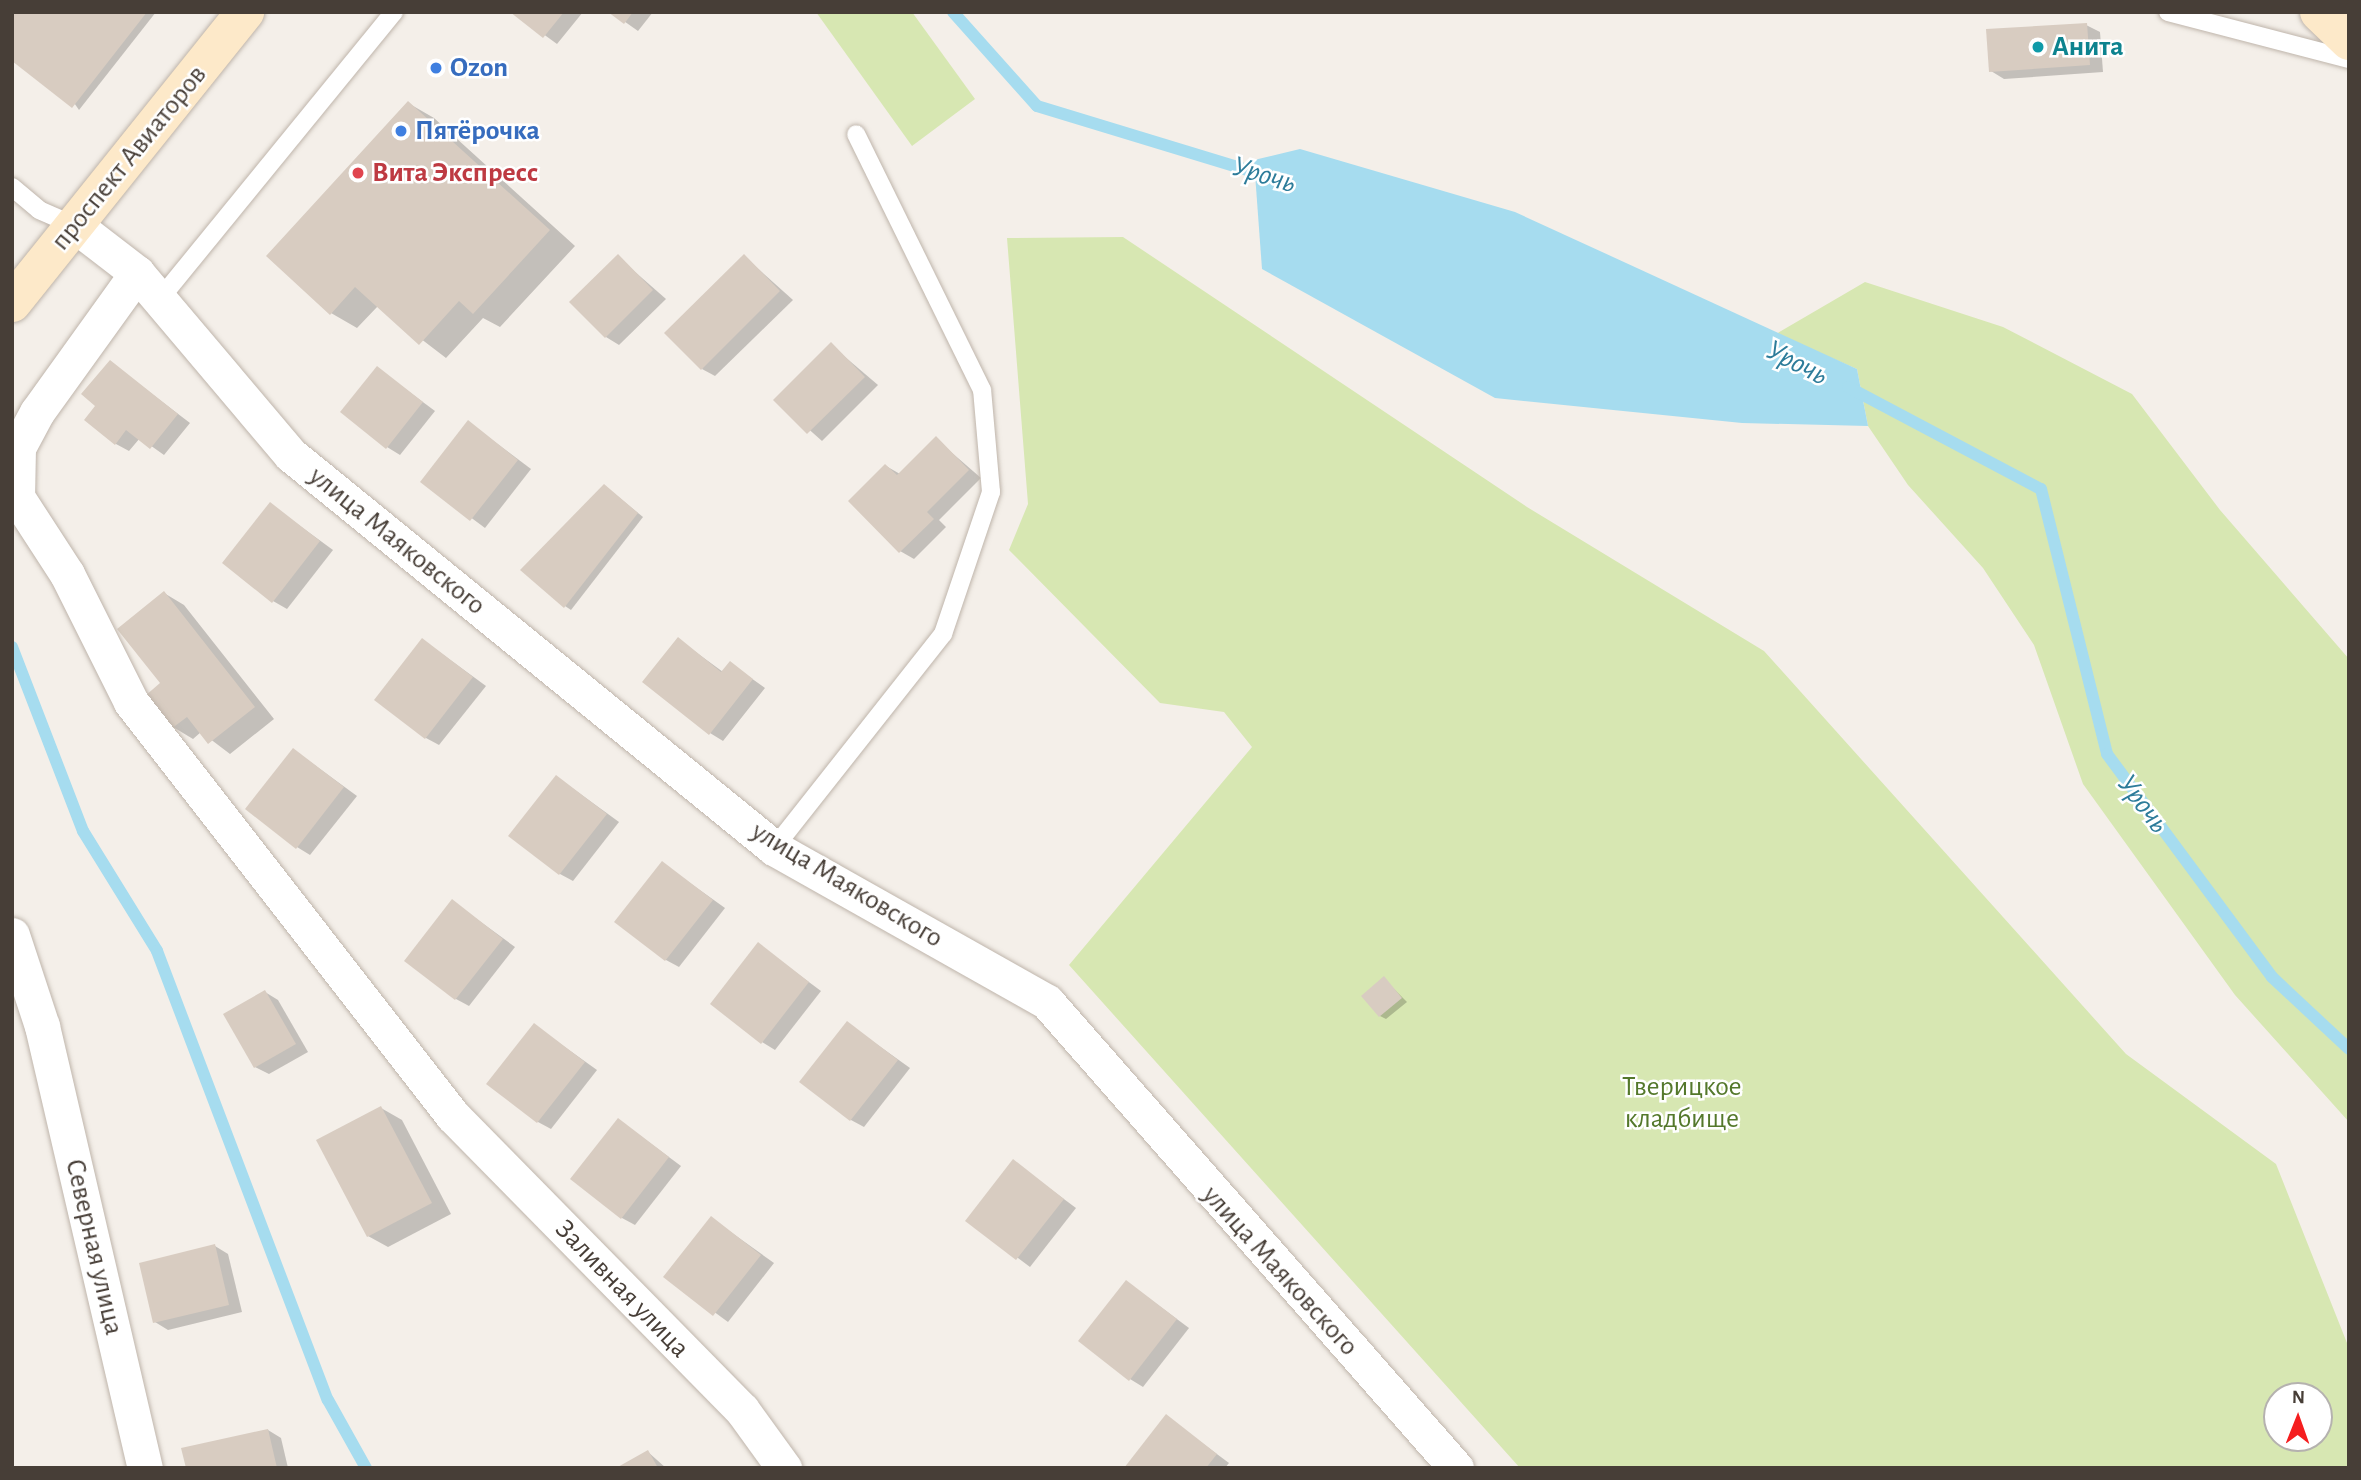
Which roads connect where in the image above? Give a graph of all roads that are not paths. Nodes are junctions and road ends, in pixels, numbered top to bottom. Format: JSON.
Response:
{"nodes":[{"id":1,"x":245,"y":12,"type":"edge"},
{"id":2,"x":394,"y":12,"type":"edge"},
{"id":3,"x":2168,"y":12,"type":"edge"},
{"id":4,"x":2319,"y":12,"type":"edge"},
{"id":5,"x":2349,"y":41,"type":"edge"},
{"id":6,"x":2349,"y":59,"type":"edge"},
{"id":7,"x":856,"y":134,"type":"dead end"},
{"id":8,"x":12,"y":187,"type":"edge"},
{"id":9,"x":76,"y":226,"type":"junction"},
{"id":10,"x":136,"y":272,"type":"junction"},
{"id":11,"x":159,"y":300,"type":"junction"},
{"id":12,"x":12,"y":303,"type":"edge"},
{"id":13,"x":774,"y":848,"type":"junction"},
{"id":14,"x":12,"y":935,"type":"edge"},
{"id":15,"x":145,"y":1468,"type":"edge"},
{"id":16,"x":784,"y":1468,"type":"edge"},
{"id":17,"x":1456,"y":1468,"type":"edge"}],
"edges":[{"from":1,"to":9,"type":"street","name":"проспект Авиаторов"},
{"from":2,"to":11,"type":"lane"},
{"from":3,"to":6,"type":"lane"},
{"from":4,"to":5,"type":"street"},
{"from":7,"to":13,"type":"lane"},
{"from":8,"to":9,"type":"lane"},
{"from":9,"to":10,"type":"street","name":"улица Маяковского"},
{"from":9,"to":12,"type":"street","name":"проспект Авиаторов"},
{"from":10,"to":11,"type":"street","name":"улица Маяковского"},
{"from":10,"to":16,"type":"street","name":"Заливная улица"},
{"from":11,"to":13,"type":"street","name":"улица Маяковского"},
{"from":13,"to":17,"type":"street","name":"улица Маяковского"},
{"from":14,"to":15,"type":"street","name":"Северная улица"}]}
